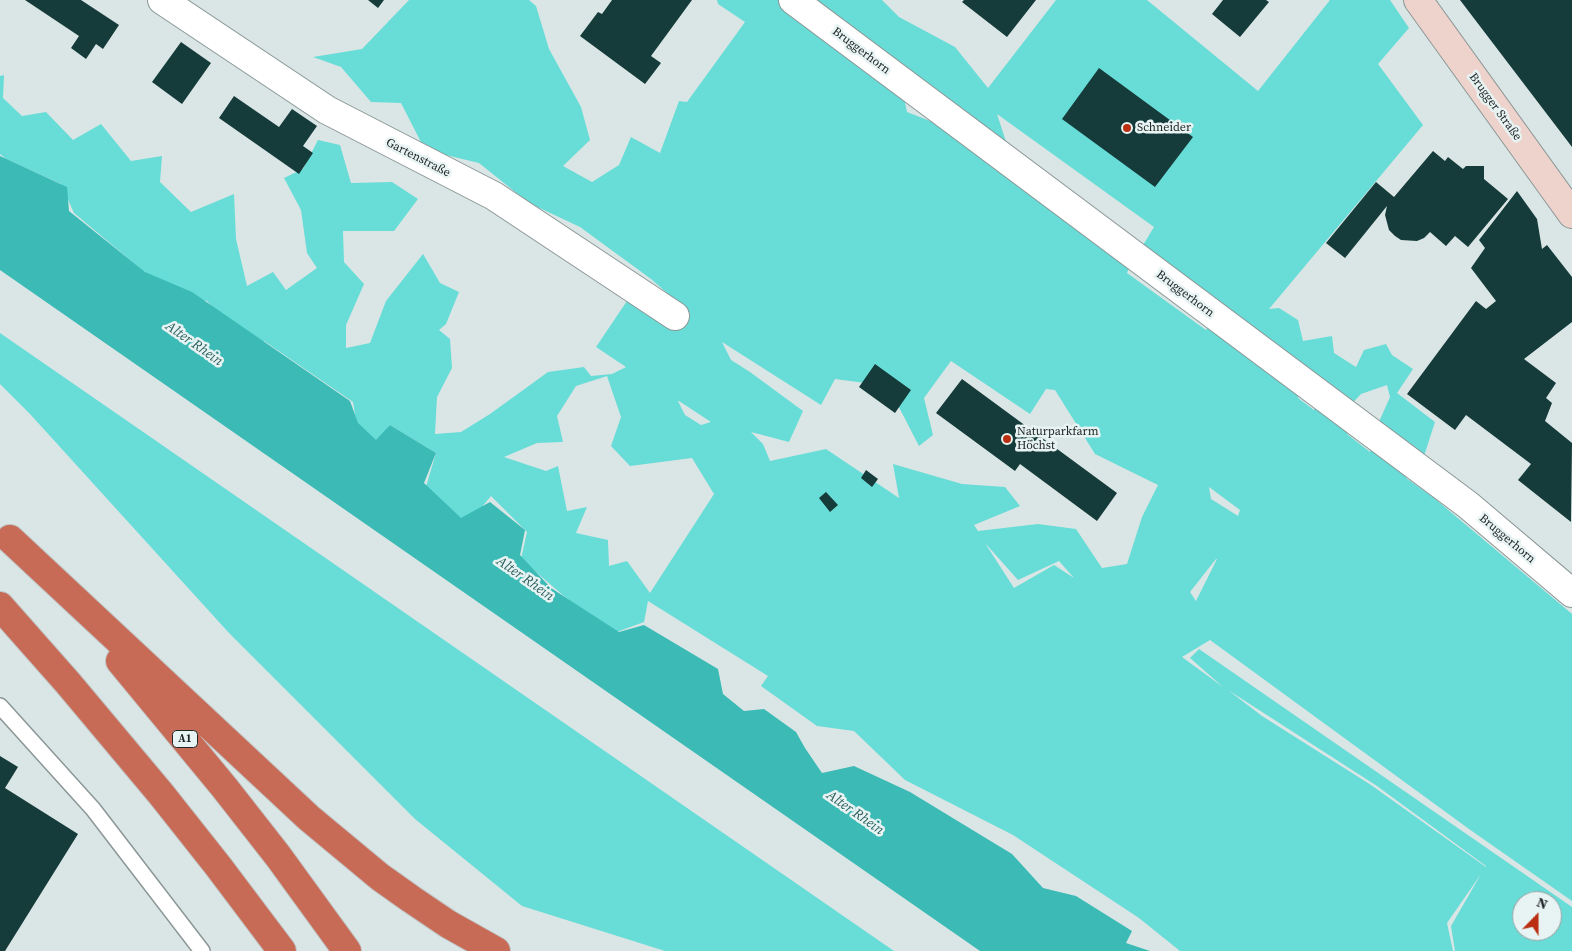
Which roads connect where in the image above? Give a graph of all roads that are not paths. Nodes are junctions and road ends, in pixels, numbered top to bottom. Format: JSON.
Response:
{"nodes":[{"id":1,"x":162,"y":0,"type":"edge"},
{"id":2,"x":793,"y":0,"type":"edge"},
{"id":3,"x":1418,"y":0,"type":"edge"},
{"id":4,"x":1572,"y":214,"type":"edge"},
{"id":5,"x":675,"y":316,"type":"dead end"},
{"id":6,"x":5,"y":533,"type":"edge"},
{"id":7,"x":1572,"y":593,"type":"edge"},
{"id":8,"x":0,"y":606,"type":"edge"},
{"id":9,"x":0,"y":706,"type":"edge"},
{"id":10,"x":202,"y":951,"type":"edge"},
{"id":11,"x":282,"y":951,"type":"edge"},
{"id":12,"x":347,"y":951,"type":"edge"},
{"id":13,"x":496,"y":951,"type":"edge"}],
"edges":[{"from":1,"to":5,"type":"street","name":"Gartenstraße"},
{"from":2,"to":7,"type":"street","name":"Bruggerhorn"},
{"from":3,"to":4,"type":"main road","name":"Brugger Straße"},
{"from":6,"to":12,"type":"highway","number":"A1"},
{"from":6,"to":13,"type":"highway","number":"A1"},
{"from":8,"to":11,"type":"highway"},
{"from":9,"to":10,"type":"lane"}]}
